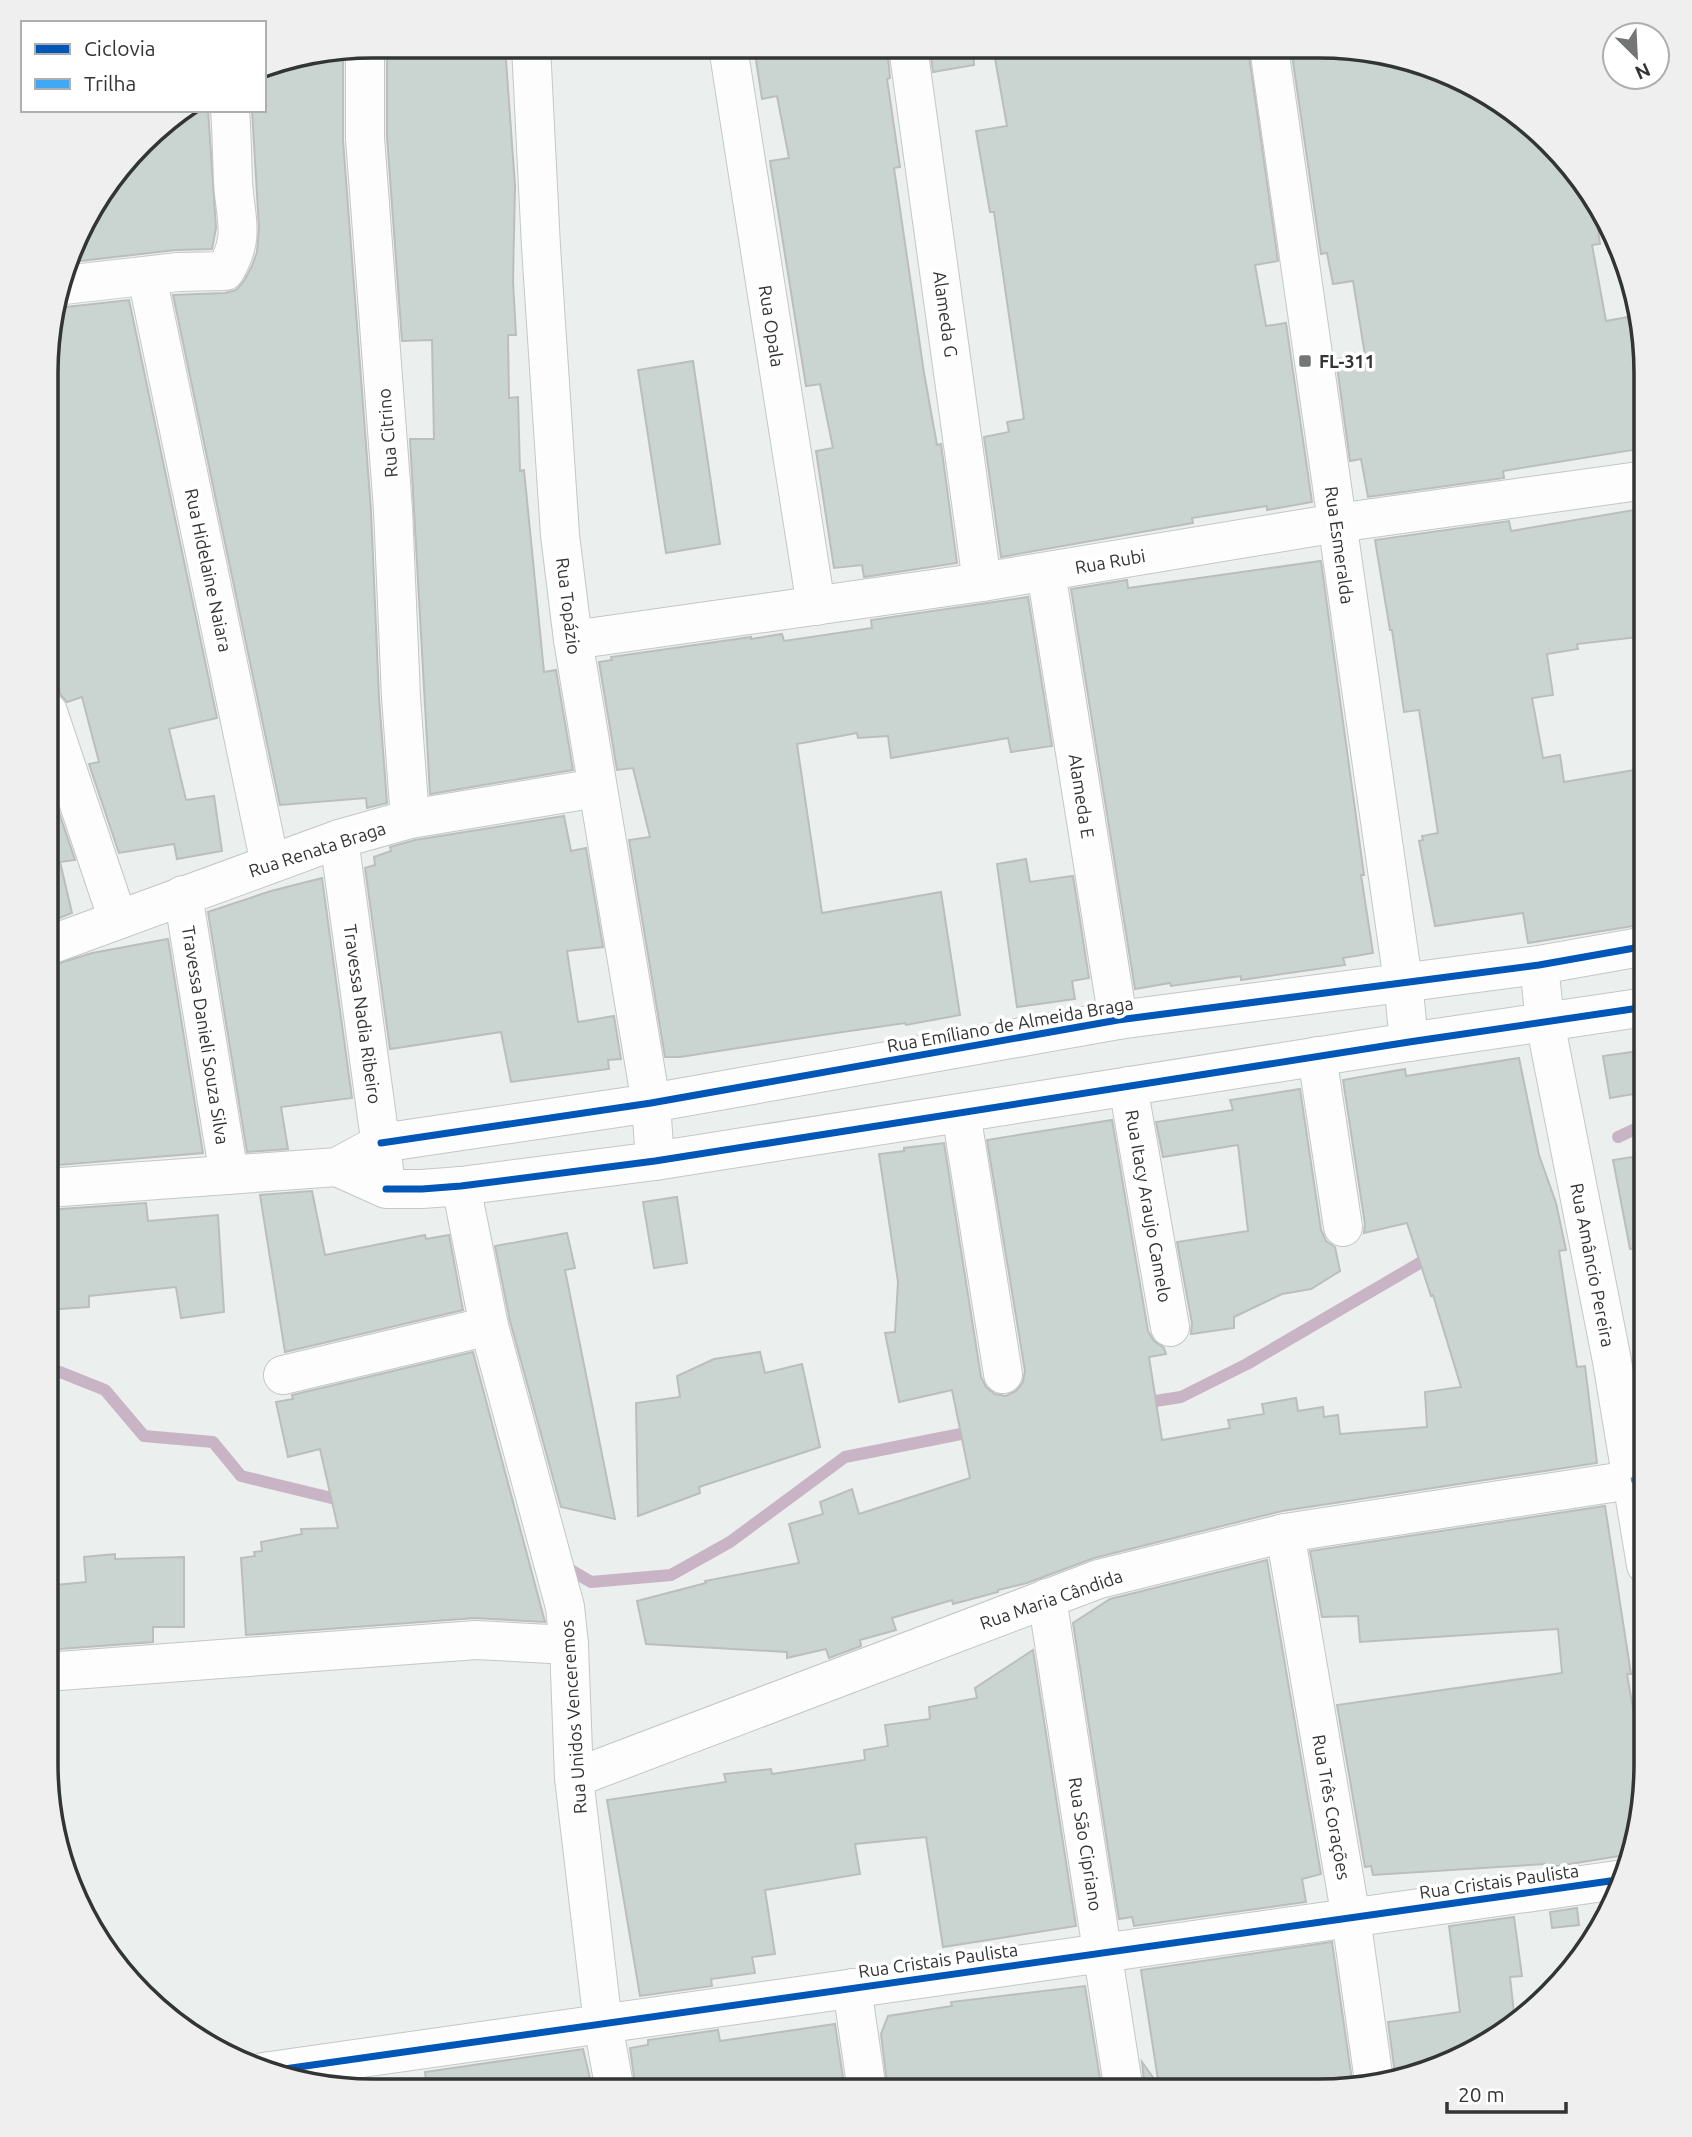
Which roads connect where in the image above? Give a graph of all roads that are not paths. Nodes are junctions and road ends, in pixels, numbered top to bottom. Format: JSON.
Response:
{"nodes":[{"id":1,"x":365,"y":58,"type":"edge"},
{"id":2,"x":532,"y":58,"type":"edge"},
{"id":3,"x":730,"y":58,"type":"edge"},
{"id":4,"x":910,"y":58,"type":"edge"},
{"id":5,"x":1270,"y":58,"type":"edge"},
{"id":6,"x":230,"y":112,"type":"edge"},
{"id":7,"x":147,"y":277,"type":"junction"},
{"id":8,"x":70,"y":284,"type":"edge"},
{"id":9,"x":1634,"y":482,"type":"edge"},
{"id":10,"x":1337,"y":523,"type":"junction"},
{"id":11,"x":1046,"y":572,"type":"junction"},
{"id":12,"x":982,"y":582,"type":"junction"},
{"id":13,"x":816,"y":606,"type":"junction"},
{"id":14,"x":573,"y":640,"type":"junction"},
{"id":15,"x":58,"y":742,"type":"edge"},
{"id":16,"x":597,"y":788,"type":"junction"},
{"id":17,"x":410,"y":819,"type":"junction"},
{"id":18,"x":339,"y":839,"type":"junction"},
{"id":19,"x":270,"y":864,"type":"junction"},
{"id":20,"x":183,"y":895,"type":"junction"},
{"id":21,"x":118,"y":920,"type":"junction"},
{"id":22,"x":58,"y":942,"type":"edge"},
{"id":23,"x":1634,"y":948,"type":"edge"},
{"id":24,"x":1539,"y":965,"type":"junction"},
{"id":25,"x":1403,"y":981,"type":"junction"},
{"id":26,"x":1634,"y":1009,"type":"edge"},
{"id":27,"x":1118,"y":1020,"type":"junction"},
{"id":28,"x":1545,"y":1022,"type":"junction"},
{"id":29,"x":1409,"y":1042,"type":"junction"},
{"id":30,"x":1317,"y":1056,"type":"junction"},
{"id":31,"x":1128,"y":1086,"type":"junction"},
{"id":32,"x":651,"y":1103,"type":"junction"},
{"id":33,"x":961,"y":1113,"type":"junction"},
{"id":34,"x":382,"y":1143,"type":"junction"},
{"id":35,"x":655,"y":1161,"type":"junction"},
{"id":36,"x":337,"y":1167,"type":"junction"},
{"id":37,"x":229,"y":1175,"type":"junction"},
{"id":38,"x":461,"y":1186,"type":"junction"},
{"id":39,"x":58,"y":1187,"type":"edge"},
{"id":40,"x":386,"y":1189,"type":"junction"},
{"id":41,"x":1343,"y":1227,"type":"dead end"},
{"id":42,"x":489,"y":1326,"type":"junction"},
{"id":43,"x":1170,"y":1327,"type":"dead end"},
{"id":44,"x":1003,"y":1374,"type":"dead end"},
{"id":45,"x":283,"y":1375,"type":"dead end"},
{"id":46,"x":1631,"y":1480,"type":"junction"},
{"id":47,"x":1634,"y":1497,"type":"edge"},
{"id":48,"x":1285,"y":1534,"type":"junction"},
{"id":49,"x":1047,"y":1598,"type":"junction"},
{"id":50,"x":569,"y":1645,"type":"junction"},
{"id":51,"x":58,"y":1671,"type":"edge"},
{"id":52,"x":574,"y":1778,"type":"junction"},
{"id":53,"x":1612,"y":1881,"type":"edge"},
{"id":54,"x":1351,"y":1917,"type":"junction"},
{"id":55,"x":1104,"y":1953,"type":"junction"},
{"id":56,"x":852,"y":1988,"type":"junction"},
{"id":57,"x":603,"y":2024,"type":"junction"},
{"id":58,"x":316,"y":2074,"type":"edge"},
{"id":59,"x":1373,"y":2074,"type":"edge"},
{"id":60,"x":353,"y":2075,"type":"edge"},
{"id":61,"x":613,"y":2079,"type":"edge"},
{"id":62,"x":865,"y":2079,"type":"edge"},
{"id":63,"x":1122,"y":2079,"type":"edge"}],
"edges":[{"from":1,"to":17,"type":"street","name":"Rua Citrino"},
{"from":2,"to":14,"type":"street","name":"Rua Topázio"},
{"from":3,"to":13,"type":"street","name":"Rua Opala"},
{"from":4,"to":12,"type":"street","name":"Alameda G"},
{"from":5,"to":10,"type":"street","name":"Rua Esmeralda"},
{"from":6,"to":7,"type":"street"},
{"from":7,"to":8,"type":"street"},
{"from":7,"to":19,"type":"street","name":"Rua Hidelaine Naiara"},
{"from":9,"to":10,"type":"street","name":"Rua Rubi"},
{"from":10,"to":11,"type":"street","name":"Rua Rubi"},
{"from":10,"to":25,"type":"street","name":"Rua Esmeralda"},
{"from":11,"to":12,"type":"street","name":"Rua Rubi"},
{"from":11,"to":27,"type":"street","name":"Alameda E"},
{"from":12,"to":13,"type":"street","name":"Rua Rubi"},
{"from":13,"to":14,"type":"street","name":"Rua Rubi"},
{"from":14,"to":16,"type":"street","name":"Rua Topázio"},
{"from":15,"to":21,"type":"street"},
{"from":16,"to":17,"type":"street","name":"Rua Renata Braga"},
{"from":16,"to":32,"type":"street","name":"Rua Topázio"},
{"from":17,"to":18,"type":"street","name":"Rua Renata Braga"},
{"from":18,"to":19,"type":"street","name":"Rua Renata Braga"},
{"from":18,"to":34,"type":"street","name":"Travessa Nadia Ribeiro"},
{"from":19,"to":20,"type":"street","name":"Rua Renata Braga"},
{"from":20,"to":21,"type":"street","name":"Rua Renata Braga"},
{"from":20,"to":37,"type":"street","name":"Travessa Danieli Souza Silva"},
{"from":21,"to":22,"type":"street","name":"Rua Renata Braga"},
{"from":23,"to":24,"type":"street","name":"Rua Emíliano de Almeida Braga"},
{"from":24,"to":25,"type":"street","name":"Rua Emíliano de Almeida Braga"},
{"from":24,"to":28,"type":"street","name":"Rua Amâncio Pereira"},
{"from":25,"to":27,"type":"street","name":"Rua Emíliano de Almeida Braga"},
{"from":25,"to":29,"type":"street","name":"Rua Esmeralda"},
{"from":26,"to":28,"type":"street","name":"Rua Emíliano de Almeida Braga"},
{"from":27,"to":32,"type":"street","name":"Rua Emíliano de Almeida Braga"},
{"from":28,"to":29,"type":"street","name":"Rua Emíliano de Almeida Braga"},
{"from":28,"to":46,"type":"street","name":"Rua Amâncio Pereira"},
{"from":29,"to":30,"type":"street","name":"Rua Emíliano de Almeida Braga"},
{"from":30,"to":31,"type":"street","name":"Rua Emíliano de Almeida Braga"},
{"from":30,"to":41,"type":"street"},
{"from":31,"to":33,"type":"street","name":"Rua Emíliano de Almeida Braga"},
{"from":31,"to":43,"type":"street","name":"Rua Itacy Araujo Camelo"},
{"from":32,"to":34,"type":"street","name":"Rua Emíliano de Almeida Braga"},
{"from":32,"to":35,"type":"street","name":"Rua Topázio"},
{"from":33,"to":35,"type":"street","name":"Rua Emíliano de Almeida Braga"},
{"from":33,"to":44,"type":"street"},
{"from":34,"to":36,"type":"street","name":"Rua Emíliano de Almeida Braga"},
{"from":34,"to":40,"type":"street","name":"Travessa Nadia Ribeiro"},
{"from":35,"to":38,"type":"street","name":"Rua Emíliano de Almeida Braga"},
{"from":36,"to":37,"type":"street","name":"Rua Emíliano de Almeida Braga"},
{"from":36,"to":40,"type":"street","name":"Rua Emíliano de Almeida Braga"},
{"from":37,"to":39,"type":"street","name":"Rua Emíliano de Almeida Braga"},
{"from":38,"to":40,"type":"street","name":"Rua Emíliano de Almeida Braga"},
{"from":38,"to":42,"type":"street","name":"Rua Unidos Venceremos"},
{"from":42,"to":45,"type":"street"},
{"from":42,"to":50,"type":"street","name":"Rua Unidos Venceremos"},
{"from":46,"to":47,"type":"street","name":"Rua Amâncio Pereira"},
{"from":46,"to":48,"type":"street","name":"Rua Maria Cândida"},
{"from":48,"to":49,"type":"street","name":"Rua Maria Cândida"},
{"from":48,"to":54,"type":"street","name":"Rua Três Corações"},
{"from":49,"to":52,"type":"street","name":"Rua Maria Cândida"},
{"from":49,"to":55,"type":"street","name":"Rua São Cipriano"},
{"from":50,"to":51,"type":"street"},
{"from":50,"to":52,"type":"street","name":"Rua Unidos Venceremos"},
{"from":52,"to":57,"type":"street","name":"Rua Unidos Venceremos"},
{"from":53,"to":54,"type":"street","name":"Rua Cristais Paulista"},
{"from":54,"to":55,"type":"street","name":"Rua Cristais Paulista"},
{"from":54,"to":59,"type":"street","name":"Rua Três Corações"},
{"from":55,"to":56,"type":"street","name":"Rua Cristais Paulista"},
{"from":55,"to":63,"type":"street","name":"Rua São Cipriano"},
{"from":56,"to":57,"type":"street","name":"Rua Cristais Paulista"},
{"from":56,"to":62,"type":"street"},
{"from":57,"to":60,"type":"street","name":"Rua Cristais Paulista"},
{"from":57,"to":61,"type":"street","name":"Rua Unidos Venceremos"},
{"from":58,"to":60,"type":"street","name":"Rua Cristais Paulista"}]}
